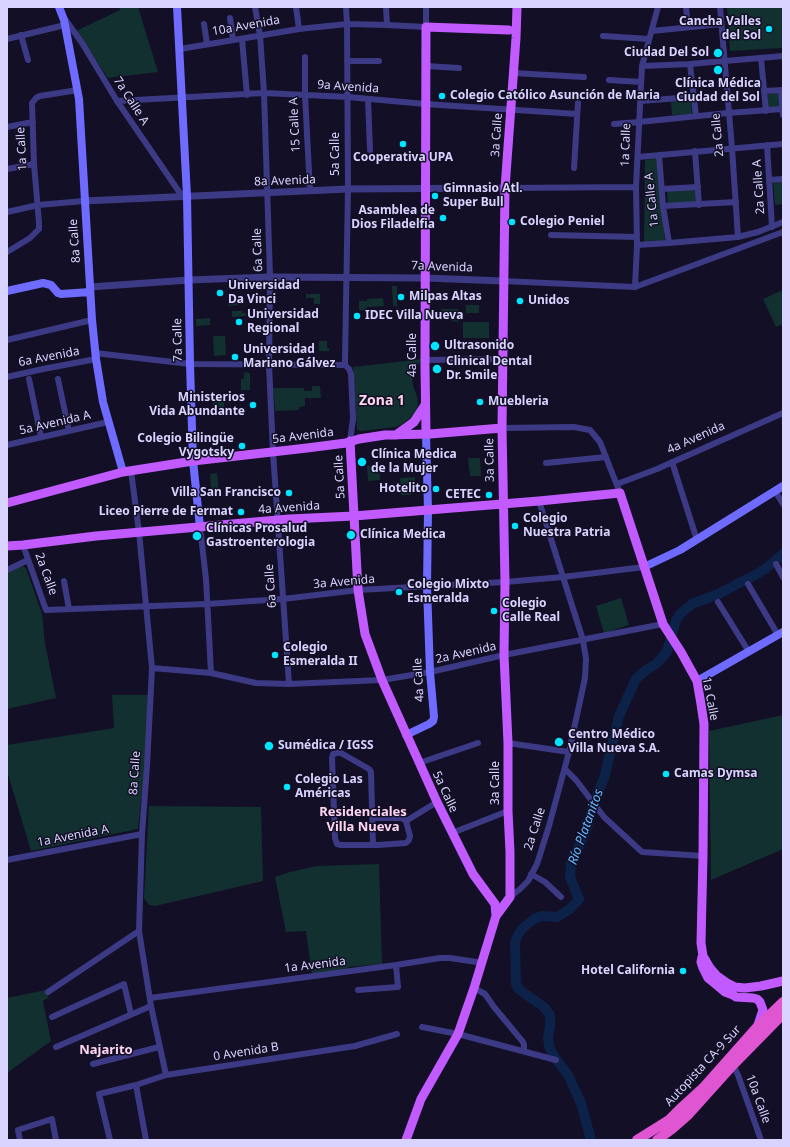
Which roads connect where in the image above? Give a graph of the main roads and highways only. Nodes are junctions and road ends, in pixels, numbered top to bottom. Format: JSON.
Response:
{"nodes":[{"id":1,"x":59,"y":7,"type":"edge"},
{"id":2,"x":177,"y":7,"type":"edge"},
{"id":3,"x":517,"y":7,"type":"edge"},
{"id":4,"x":517,"y":22,"type":"junction"},
{"id":5,"x":426,"y":28,"type":"joint"},
{"id":6,"x":509,"y":30,"type":"junction"},
{"id":7,"x":516,"y":38,"type":"junction"},
{"id":8,"x":90,"y":289,"type":"junction"},
{"id":9,"x":7,"y":291,"type":"edge"},
{"id":10,"x":425,"y":404,"type":"junction"},
{"id":11,"x":502,"y":428,"type":"junction"},
{"id":12,"x":426,"y":434,"type":"junction"},
{"id":13,"x":396,"y":435,"type":"junction"},
{"id":14,"x":350,"y":441,"type":"junction"},
{"id":15,"x":194,"y":461,"type":"junction"},
{"id":16,"x":127,"y":472,"type":"junction"},
{"id":17,"x":783,"y":486,"type":"edge"},
{"id":18,"x":620,"y":493,"type":"joint"},
{"id":19,"x":7,"y":503,"type":"edge"},
{"id":20,"x":503,"y":504,"type":"junction"},
{"id":21,"x":428,"y":510,"type":"junction"},
{"id":22,"x":354,"y":516,"type":"junction"},
{"id":23,"x":200,"y":527,"type":"junction"},
{"id":24,"x":7,"y":546,"type":"edge"},
{"id":25,"x":644,"y":566,"type":"junction"},
{"id":26,"x":780,"y":634,"type":"edge"},
{"id":27,"x":697,"y":681,"type":"junction"},
{"id":28,"x":406,"y":735,"type":"junction"},
{"id":29,"x":507,"y":900,"type":"junction"},
{"id":30,"x":495,"y":904,"type":"junction"},
{"id":31,"x":496,"y":916,"type":"junction"},
{"id":32,"x":703,"y":956,"type":"junction"},
{"id":33,"x":783,"y":981,"type":"edge"},
{"id":34,"x":783,"y":1002,"type":"edge"},
{"id":35,"x":783,"y":1014,"type":"edge"},
{"id":36,"x":758,"y":1026,"type":"junction"},
{"id":37,"x":406,"y":1140,"type":"edge"},
{"id":38,"x":637,"y":1140,"type":"edge"},
{"id":39,"x":657,"y":1140,"type":"edge"}],
"edges":[{"from":1,"to":8,"type":"main road","name":"8a Calle"},
{"from":2,"to":15,"type":"main road","name":"7a Calle"},
{"from":3,"to":4,"type":"main road","name":"3a Calle"},
{"from":4,"to":6,"type":"main road"},
{"from":4,"to":7,"type":"main road","name":"3a Calle"},
{"from":5,"to":6,"type":"main road","name":"10a Avenida"},
{"from":5,"to":10,"type":"main road","name":"4a Calle"},
{"from":6,"to":7,"type":"main road"},
{"from":7,"to":11,"type":"main road","name":"3a Calle"},
{"from":8,"to":9,"type":"main road","name":"7a Avenida"},
{"from":8,"to":16,"type":"main road","name":"8a Calle"},
{"from":10,"to":12,"type":"main road","name":"4a Calle"},
{"from":10,"to":13,"type":"main road"},
{"from":11,"to":12,"type":"main road","name":"5a Avenida"},
{"from":11,"to":20,"type":"main road","name":"3a Calle"},
{"from":12,"to":13,"type":"main road","name":"5a Avenida"},
{"from":12,"to":21,"type":"main road","name":"4a Calle"},
{"from":13,"to":14,"type":"main road","name":"5a Avenida"},
{"from":14,"to":15,"type":"main road","name":"5a Avenida"},
{"from":14,"to":22,"type":"main road","name":"5a Calle"},
{"from":15,"to":16,"type":"main road","name":"5a Avenida"},
{"from":15,"to":23,"type":"main road","name":"7a Calle"},
{"from":16,"to":19,"type":"main road","name":"5a Avenida"},
{"from":17,"to":25,"type":"main road"},
{"from":18,"to":20,"type":"main road","name":"4a Avenida"},
{"from":18,"to":25,"type":"main road","name":"1a Calle"},
{"from":20,"to":21,"type":"main road","name":"4a Avenida"},
{"from":20,"to":29,"type":"main road","name":"3a Calle"},
{"from":21,"to":22,"type":"main road","name":"4a Avenida"},
{"from":21,"to":28,"type":"main road","name":"4a Calle"},
{"from":22,"to":23,"type":"main road","name":"4a Avenida"},
{"from":22,"to":28,"type":"main road","name":"5a Calle"},
{"from":23,"to":24,"type":"main road","name":"4a Avenida"},
{"from":25,"to":27,"type":"main road","name":"1a Calle"},
{"from":26,"to":27,"type":"main road"},
{"from":27,"to":32,"type":"main road","name":"1a Calle"},
{"from":28,"to":30,"type":"main road","name":"5a Calle"},
{"from":29,"to":30,"type":"main road"},
{"from":29,"to":31,"type":"main road","name":"2a Calle"},
{"from":30,"to":31,"type":"main road"},
{"from":31,"to":37,"type":"main road","name":"2a Calle"},
{"from":32,"to":33,"type":"main road","name":"1a Calle"},
{"from":32,"to":36,"type":"main road","name":"1a Calle"},
{"from":34,"to":36,"type":"highway","name":"Autopista CA-9 Sur"},
{"from":35,"to":39,"type":"highway","name":"Autopista CA-9 Sur"},
{"from":36,"to":38,"type":"highway","name":"Autopista CA-9 Sur"}]}
